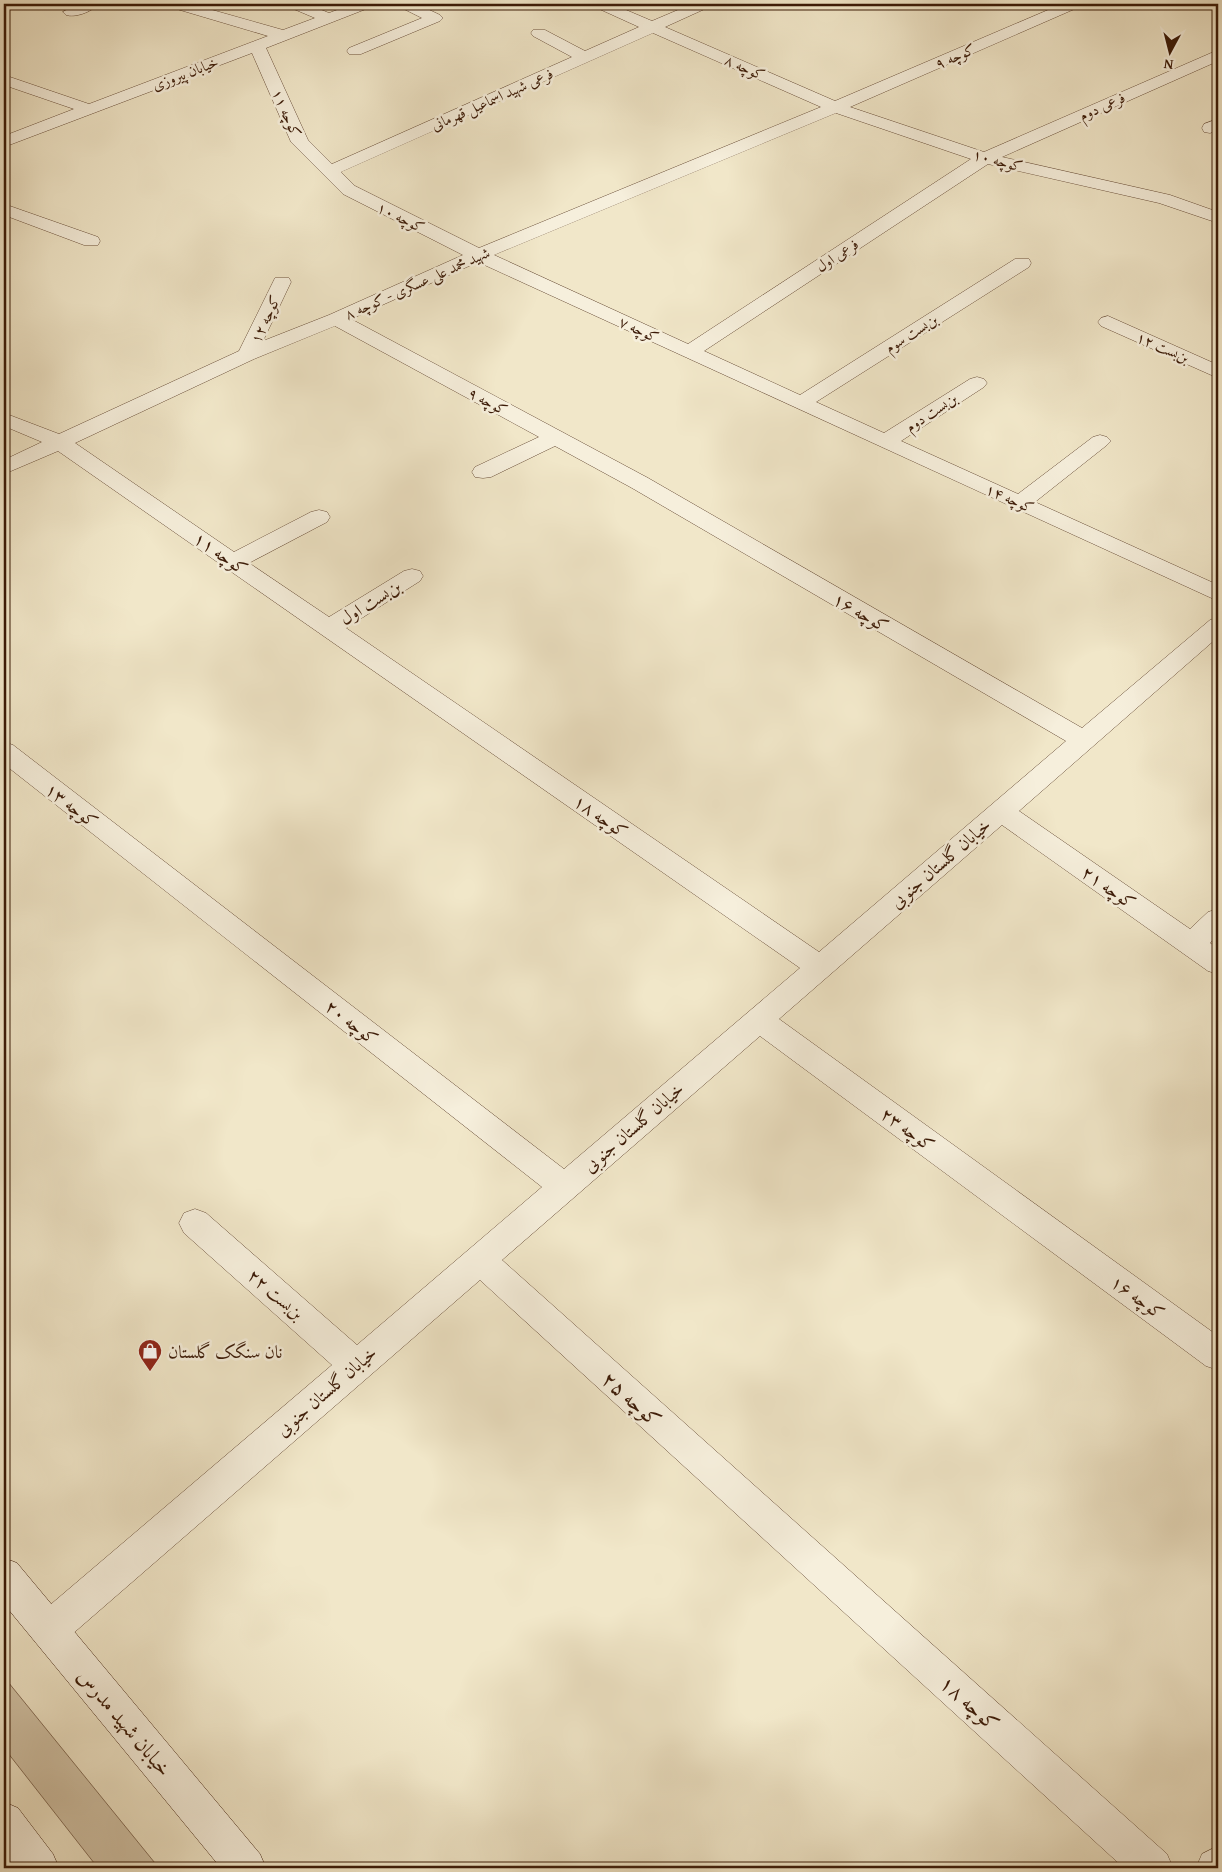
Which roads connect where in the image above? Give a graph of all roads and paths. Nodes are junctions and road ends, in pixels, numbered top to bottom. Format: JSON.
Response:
{"nodes":[{"id":1,"x":90,"y":4,"type":"edge"},
{"id":2,"x":175,"y":4,"type":"edge"},
{"id":3,"x":294,"y":4,"type":"edge"},
{"id":4,"x":366,"y":4,"type":"edge"},
{"id":5,"x":405,"y":4,"type":"edge"},
{"id":6,"x":600,"y":4,"type":"edge"},
{"id":7,"x":704,"y":4,"type":"edge"},
{"id":8,"x":1074,"y":4,"type":"edge"},
{"id":9,"x":71,"y":12,"type":"dead end"},
{"id":10,"x":329,"y":18,"type":"junction"},
{"id":11,"x":654,"y":27,"type":"junction"},
{"id":12,"x":540,"y":32,"type":"dead end"},
{"id":13,"x":283,"y":36,"type":"junction"},
{"id":14,"x":257,"y":45,"type":"junction"},
{"id":15,"x":355,"y":52,"type":"dead end"},
{"id":16,"x":1218,"y":55,"type":"edge"},
{"id":17,"x":586,"y":58,"type":"junction"},
{"id":18,"x":4,"y":80,"type":"edge"},
{"id":19,"x":836,"y":107,"type":"junction"},
{"id":20,"x":89,"y":109,"type":"junction"},
{"id":21,"x":4,"y":142,"type":"edge"},
{"id":22,"x":985,"y":158,"type":"junction"},
{"id":23,"x":330,"y":171,"type":"junction"},
{"id":24,"x":4,"y":209,"type":"edge"},
{"id":25,"x":1218,"y":218,"type":"edge"},
{"id":26,"x":91,"y":241,"type":"dead end"},
{"id":27,"x":478,"y":255,"type":"junction"},
{"id":28,"x":1022,"y":263,"type":"dead end"},
{"id":29,"x":282,"y":282,"type":"dead end"},
{"id":30,"x":336,"y":319,"type":"junction"},
{"id":31,"x":1108,"y":322,"type":"dead end"},
{"id":32,"x":690,"y":352,"type":"junction"},
{"id":33,"x":247,"y":355,"type":"junction"},
{"id":34,"x":1218,"y":372,"type":"edge"},
{"id":35,"x":977,"y":382,"type":"dead end"},
{"id":36,"x":800,"y":403,"type":"junction"},
{"id":37,"x":4,"y":419,"type":"edge"},
{"id":38,"x":556,"y":437,"type":"junction"},
{"id":39,"x":1100,"y":441,"type":"dead end"},
{"id":40,"x":59,"y":442,"type":"junction"},
{"id":41,"x":885,"y":442,"type":"junction"},
{"id":42,"x":4,"y":468,"type":"edge"},
{"id":43,"x":484,"y":472,"type":"dead end"},
{"id":44,"x":640,"y":483,"type":"joint"},
{"id":45,"x":1021,"y":502,"type":"junction"},
{"id":46,"x":319,"y":517,"type":"dead end"},
{"id":47,"x":233,"y":562,"type":"junction"},
{"id":48,"x":412,"y":576,"type":"dead end"},
{"id":49,"x":1218,"y":594,"type":"edge"},
{"id":50,"x":1218,"y":625,"type":"edge"},
{"id":51,"x":329,"y":628,"type":"junction"},
{"id":52,"x":382,"y":665,"type":"joint"},
{"id":53,"x":1083,"y":740,"type":"junction"},
{"id":54,"x":4,"y":751,"type":"edge"},
{"id":55,"x":1000,"y":811,"type":"junction"},
{"id":56,"x":141,"y":858,"type":"joint"},
{"id":57,"x":1218,"y":919,"type":"edge"},
{"id":58,"x":1191,"y":944,"type":"junction"},
{"id":59,"x":1218,"y":963,"type":"edge"},
{"id":60,"x":819,"y":966,"type":"junction"},
{"id":61,"x":758,"y":1019,"type":"junction"},
{"id":62,"x":563,"y":1186,"type":"junction"},
{"id":63,"x":195,"y":1223,"type":"dead end"},
{"id":64,"x":1058,"y":1238,"type":"joint"},
{"id":65,"x":479,"y":1260,"type":"junction"},
{"id":66,"x":1218,"y":1355,"type":"edge"},
{"id":67,"x":356,"y":1365,"type":"junction"},
{"id":68,"x":786,"y":1538,"type":"joint"},
{"id":69,"x":4,"y":1576,"type":"edge"},
{"id":70,"x":49,"y":1630,"type":"junction"},
{"id":71,"x":4,"y":1822,"type":"edge"},
{"id":72,"x":39,"y":1868,"type":"edge"},
{"id":73,"x":246,"y":1868,"type":"edge"},
{"id":74,"x":1153,"y":1868,"type":"edge"}],
"edges":[{"from":1,"to":9,"type":"street"},
{"from":2,"to":13,"type":"street"},
{"from":3,"to":10,"type":"street"},
{"from":4,"to":10,"type":"street","name":"خیابان پیروزی"},
{"from":5,"to":15,"type":"street"},
{"from":6,"to":11,"type":"street"},
{"from":7,"to":11,"type":"street"},
{"from":8,"to":19,"type":"street","name":"کوچه ۹"},
{"from":10,"to":13,"type":"street","name":"خیابان پیروزی"},
{"from":11,"to":17,"type":"street","name":"فرعی شهید اسماعیل قهرمانی"},
{"from":11,"to":19,"type":"street","name":"کوچه ۸"},
{"from":12,"to":17,"type":"street"},
{"from":13,"to":14,"type":"street","name":"خیابان پیروزی"},
{"from":14,"to":20,"type":"street","name":"خیابان پیروزی"},
{"from":14,"to":23,"type":"street","name":"کوچه ۱۱"},
{"from":16,"to":22,"type":"street","name":"فرعی دوم"},
{"from":17,"to":23,"type":"street","name":"فرعی شهید اسماعیل قهرمانی"},
{"from":18,"to":20,"type":"street"},
{"from":19,"to":22,"type":"street","name":"کوچه ۱۰"},
{"from":19,"to":27,"type":"street","name":"شهید محمد علی عسگری - کوچه ۸"},
{"from":20,"to":21,"type":"street","name":"خیابان پیروزی"},
{"from":22,"to":25,"type":"street","name":"کوچه ۱۰"},
{"from":22,"to":32,"type":"street","name":"فرعی اول"},
{"from":23,"to":27,"type":"street","name":"کوچه ۱۰"},
{"from":24,"to":26,"type":"street"},
{"from":27,"to":30,"type":"street","name":"شهید محمد علی عسگری - کوچه ۸"},
{"from":27,"to":32,"type":"street","name":"کوچه ۷"},
{"from":28,"to":36,"type":"street","name":"بن‌بست سوم"},
{"from":29,"to":33,"type":"street","name":"کوچه ۱۲"},
{"from":30,"to":33,"type":"street","name":"شهید محمد علی عسگری - کوچه ۸"},
{"from":30,"to":38,"type":"street","name":"کوچه ۹"},
{"from":31,"to":34,"type":"street","name":"بن‌بست ۱۲"},
{"from":32,"to":36,"type":"street","name":"کوچه ۷"},
{"from":33,"to":40,"type":"street","name":"شهید محمد علی عسگری - کوچه ۸"},
{"from":35,"to":41,"type":"street","name":"بن‌بست دوم"},
{"from":36,"to":41,"type":"street","name":"کوچه ۱۴"},
{"from":37,"to":40,"type":"street"},
{"from":38,"to":43,"type":"street"},
{"from":38,"to":44,"type":"street","name":"کوچه ۹"},
{"from":39,"to":45,"type":"street"},
{"from":40,"to":42,"type":"street","name":"شهید محمد علی عسگری - کوچه ۸"},
{"from":40,"to":47,"type":"street","name":"کوچه ۱۱"},
{"from":41,"to":45,"type":"street","name":"کوچه ۱۴"},
{"from":44,"to":53,"type":"street","name":"کوچه ۱۶"},
{"from":45,"to":49,"type":"street","name":"کوچه ۱۴"},
{"from":46,"to":47,"type":"street"},
{"from":47,"to":51,"type":"street","name":"کوچه ۱۱"},
{"from":48,"to":51,"type":"street","name":"بن‌بست اول"},
{"from":50,"to":53,"type":"street","name":"خیابان گلستان جنوبی"},
{"from":51,"to":52,"type":"street","name":"کوچه ۱۱"},
{"from":52,"to":60,"type":"street","name":"کوچه ۱۸"},
{"from":53,"to":55,"type":"street","name":"خیابان گلستان جنوبی"},
{"from":54,"to":56,"type":"street","name":"کوچه ۱۳"},
{"from":55,"to":58,"type":"street","name":"کوچه ۲۱"},
{"from":55,"to":60,"type":"street","name":"خیابان گلستان جنوبی"},
{"from":56,"to":62,"type":"street","name":"کوچه ۲۰"},
{"from":57,"to":58,"type":"street"},
{"from":58,"to":59,"type":"street","name":"کوچه ۲۱"},
{"from":60,"to":61,"type":"street","name":"خیابان گلستان جنوبی"},
{"from":61,"to":62,"type":"street","name":"خیابان گلستان جنوبی"},
{"from":61,"to":64,"type":"street","name":"کوچه ۲۳"},
{"from":62,"to":65,"type":"street","name":"خیابان گلستان جنوبی"},
{"from":63,"to":67,"type":"street","name":"بن‌بست ۲۲"},
{"from":64,"to":66,"type":"street","name":"کوچه ۱۶"},
{"from":65,"to":67,"type":"street","name":"خیابان گلستان جنوبی"},
{"from":65,"to":68,"type":"street","name":"کوچه ۲۵"},
{"from":67,"to":70,"type":"street","name":"خیابان گلستان جنوبی"},
{"from":68,"to":74,"type":"street","name":"کوچه ۱۸"},
{"from":69,"to":70,"type":"street","name":"خیابان شهید مدرس"},
{"from":70,"to":73,"type":"street","name":"خیابان شهید مدرس"},
{"from":71,"to":72,"type":"street"}]}
